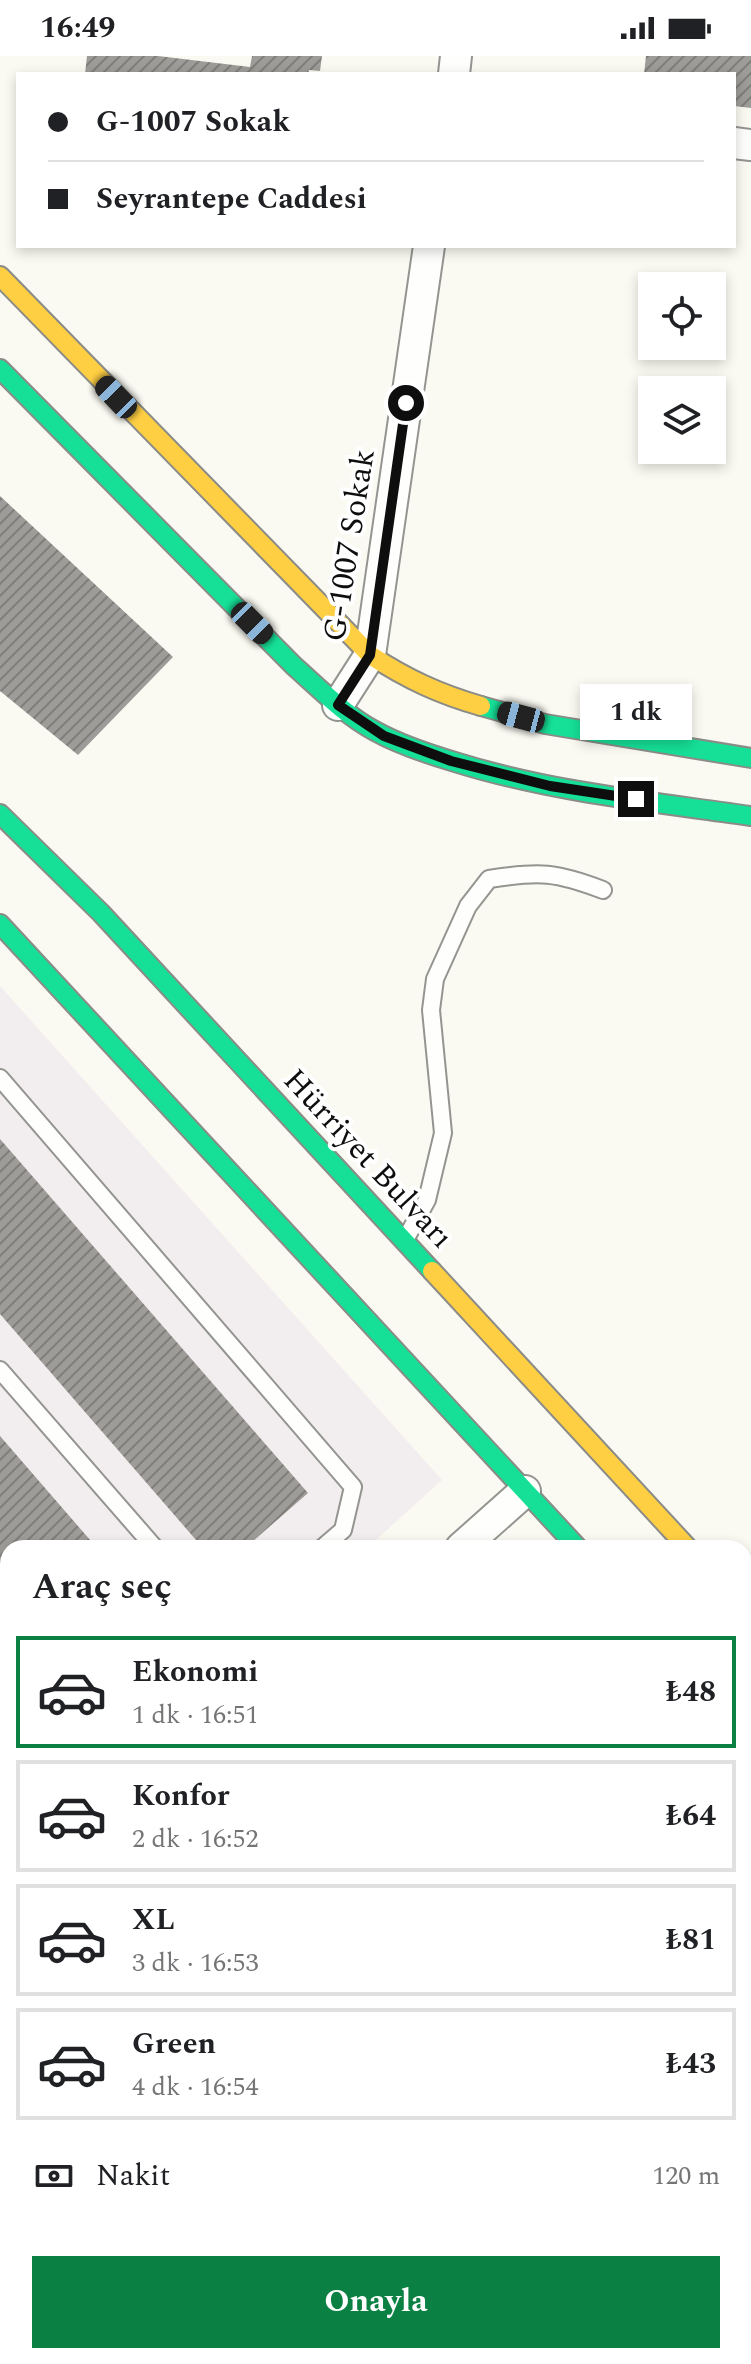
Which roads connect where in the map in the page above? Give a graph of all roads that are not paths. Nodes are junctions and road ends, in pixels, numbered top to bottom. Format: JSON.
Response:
{"nodes":[{"id":1,"x":429,"y":248,"type":"edge"},
{"id":2,"x":0,"y":276,"type":"edge"},
{"id":3,"x":0,"y":369,"type":"edge"},
{"id":4,"x":370,"y":655,"type":"junction"},
{"id":5,"x":338,"y":705,"type":"junction"},
{"id":6,"x":751,"y":758,"type":"edge"},
{"id":7,"x":0,"y":814,"type":"edge"},
{"id":8,"x":751,"y":816,"type":"edge"},
{"id":9,"x":603,"y":890,"type":"dead end"},
{"id":10,"x":0,"y":924,"type":"edge"},
{"id":11,"x":0,"y":1078,"type":"edge"},
{"id":12,"x":405,"y":1241,"type":"junction"},
{"id":13,"x":0,"y":1370,"type":"edge"},
{"id":14,"x":525,"y":1491,"type":"junction"},
{"id":15,"x":148,"y":1540,"type":"edge"},
{"id":16,"x":331,"y":1540,"type":"edge"},
{"id":17,"x":470,"y":1540,"type":"edge"},
{"id":18,"x":571,"y":1540,"type":"edge"},
{"id":19,"x":681,"y":1540,"type":"edge"}],
"edges":[{"from":1,"to":4,"type":"street","name":"G-1007 Sokak"},
{"from":2,"to":4,"type":"main road"},
{"from":3,"to":5,"type":"main road"},
{"from":4,"to":5,"type":"street","name":"G-1007 Sokak"},
{"from":4,"to":6,"type":"main road"},
{"from":5,"to":8,"type":"main road"},
{"from":7,"to":12,"type":"main road","name":"Hürriyet Bulvarı"},
{"from":9,"to":12,"type":"lane"},
{"from":10,"to":14,"type":"main road"},
{"from":11,"to":16,"type":"lane"},
{"from":12,"to":19,"type":"main road","name":"Hürriyet Bulvarı"},
{"from":13,"to":15,"type":"lane"},
{"from":14,"to":17,"type":"street"},
{"from":14,"to":18,"type":"main road"}]}
